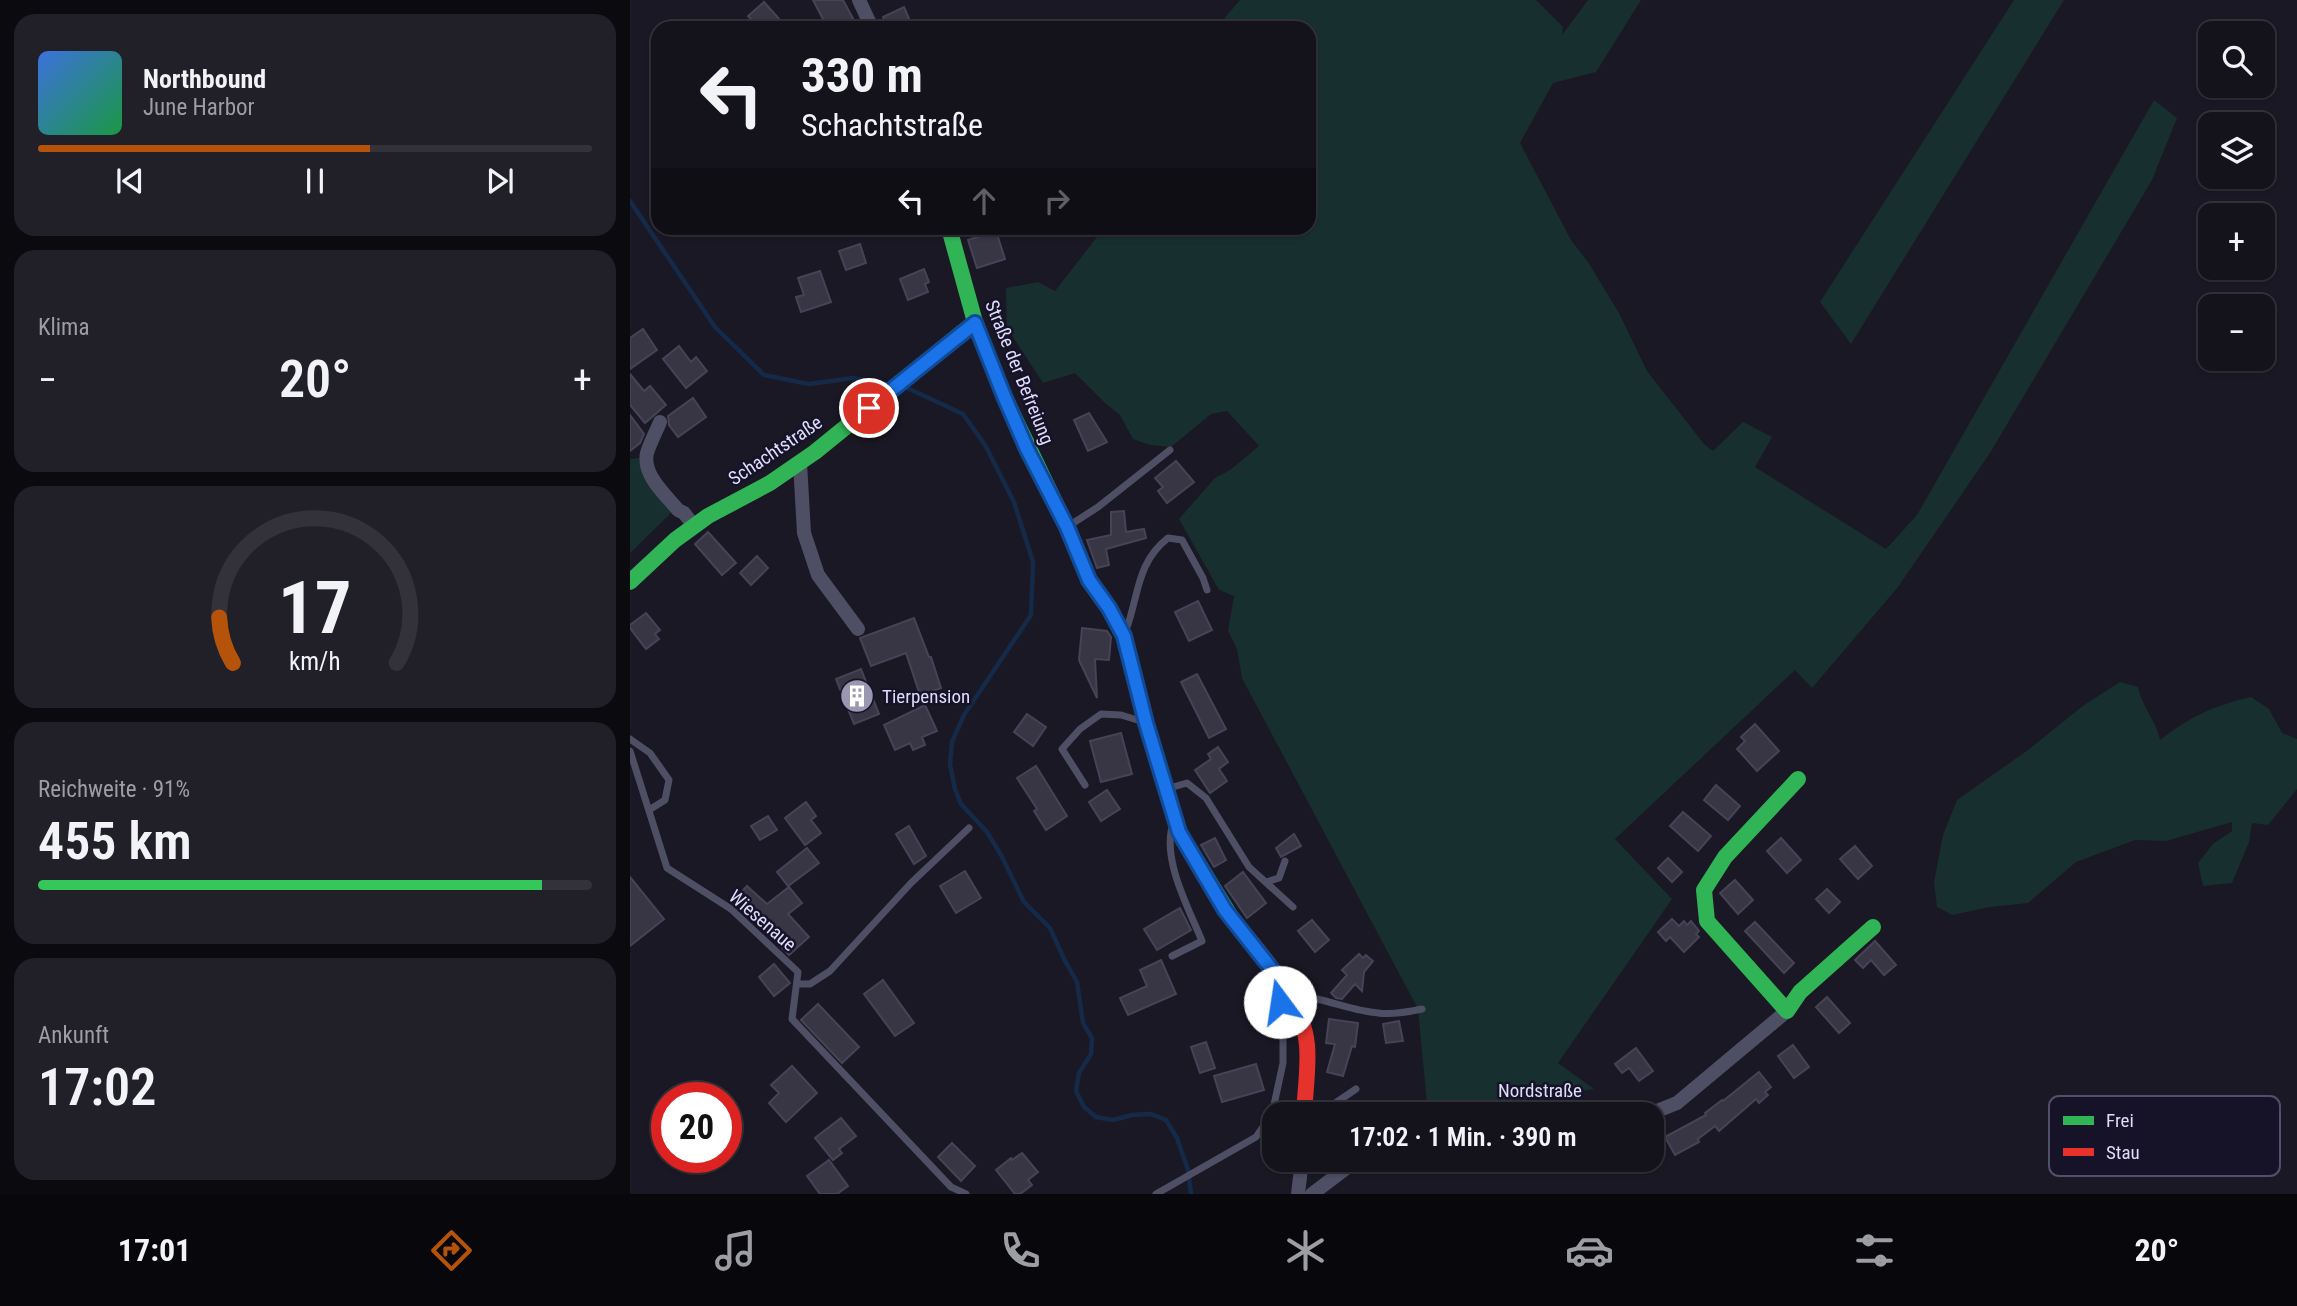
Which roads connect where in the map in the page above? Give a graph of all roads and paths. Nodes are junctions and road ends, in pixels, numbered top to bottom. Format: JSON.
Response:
{"nodes":[{"id":1,"x":859,"y":0,"type":"edge"},
{"id":2,"x":869,"y":21,"type":"edge"},
{"id":3,"x":951,"y":235,"type":"edge"},
{"id":4,"x":975,"y":323,"type":"junction"},
{"id":5,"x":660,"y":422,"type":"dead end"},
{"id":6,"x":1170,"y":450,"type":"dead end"},
{"id":7,"x":800,"y":463,"type":"junction"},
{"id":8,"x":694,"y":526,"type":"junction"},
{"id":9,"x":1067,"y":527,"type":"junction"},
{"id":10,"x":630,"y":582,"type":"edge"},
{"id":11,"x":1207,"y":590,"type":"dead end"},
{"id":12,"x":858,"y":629,"type":"dead end"},
{"id":13,"x":1124,"y":636,"type":"junction"},
{"id":14,"x":1146,"y":723,"type":"junction"},
{"id":15,"x":630,"y":739,"type":"edge"},
{"id":16,"x":630,"y":751,"type":"edge"},
{"id":17,"x":1798,"y":779,"type":"dead end"},
{"id":18,"x":1085,"y":785,"type":"dead end"},
{"id":19,"x":1165,"y":789,"type":"junction"},
{"id":20,"x":649,"y":810,"type":"junction"},
{"id":21,"x":1174,"y":816,"type":"junction"},
{"id":22,"x":969,"y":828,"type":"dead end"},
{"id":23,"x":1285,"y":862,"type":"dead end"},
{"id":24,"x":1266,"y":882,"type":"junction"},
{"id":25,"x":1293,"y":907,"type":"dead end"},
{"id":26,"x":1873,"y":927,"type":"dead end"},
{"id":27,"x":1172,"y":956,"type":"dead end"},
{"id":28,"x":1277,"y":976,"type":"junction"},
{"id":29,"x":797,"y":984,"type":"junction"},
{"id":30,"x":1289,"y":996,"type":"junction"},
{"id":31,"x":1422,"y":1009,"type":"dead end"},
{"id":32,"x":1787,"y":1012,"type":"junction"},
{"id":33,"x":1356,"y":1089,"type":"dead end"},
{"id":34,"x":1305,"y":1102,"type":"edge"},
{"id":35,"x":1336,"y":1102,"type":"edge"},
{"id":36,"x":1664,"y":1108,"type":"edge"},
{"id":37,"x":1301,"y":1172,"type":"edge"},
{"id":38,"x":1341,"y":1172,"type":"edge"},
{"id":39,"x":966,"y":1194,"type":"edge"},
{"id":40,"x":1157,"y":1194,"type":"edge"},
{"id":41,"x":1298,"y":1194,"type":"edge"},
{"id":42,"x":1312,"y":1194,"type":"edge"}],
"edges":[{"from":1,"to":2,"type":"street"},
{"from":3,"to":4,"type":"street","name":"Straße der Befreiung"},
{"from":4,"to":7,"type":"street","name":"Schachtstraße"},
{"from":4,"to":9,"type":"street","name":"Straße der Befreiung"},
{"from":5,"to":8,"type":"street"},
{"from":6,"to":9,"type":"lane"},
{"from":7,"to":8,"type":"street","name":"Schachtstraße"},
{"from":7,"to":12,"type":"street"},
{"from":8,"to":10,"type":"street","name":"Schachtstraße"},
{"from":9,"to":13,"type":"street","name":"Straße der Befreiung"},
{"from":11,"to":13,"type":"lane"},
{"from":13,"to":14,"type":"street","name":"Straße der Befreiung"},
{"from":14,"to":18,"type":"lane"},
{"from":14,"to":19,"type":"street","name":"Straße der Befreiung"},
{"from":15,"to":20,"type":"lane"},
{"from":16,"to":20,"type":"lane","name":"Wiesenaue"},
{"from":17,"to":32,"type":"street"},
{"from":19,"to":21,"type":"street","name":"Straße der Befreiung"},
{"from":19,"to":24,"type":"lane"},
{"from":20,"to":29,"type":"lane","name":"Wiesenaue"},
{"from":21,"to":27,"type":"lane"},
{"from":21,"to":28,"type":"street","name":"Straße der Befreiung"},
{"from":22,"to":29,"type":"lane"},
{"from":23,"to":24,"type":"lane"},
{"from":24,"to":25,"type":"lane"},
{"from":26,"to":32,"type":"street"},
{"from":28,"to":30,"type":"street","name":"Straße der Befreiung"},
{"from":28,"to":40,"type":"lane"},
{"from":29,"to":39,"type":"lane"},
{"from":30,"to":31,"type":"lane"},
{"from":30,"to":34,"type":"street","name":"Straße der Befreiung"},
{"from":32,"to":36,"type":"street"},
{"from":33,"to":35,"type":"lane"},
{"from":37,"to":41,"type":"street"},
{"from":38,"to":42,"type":"street"}]}
